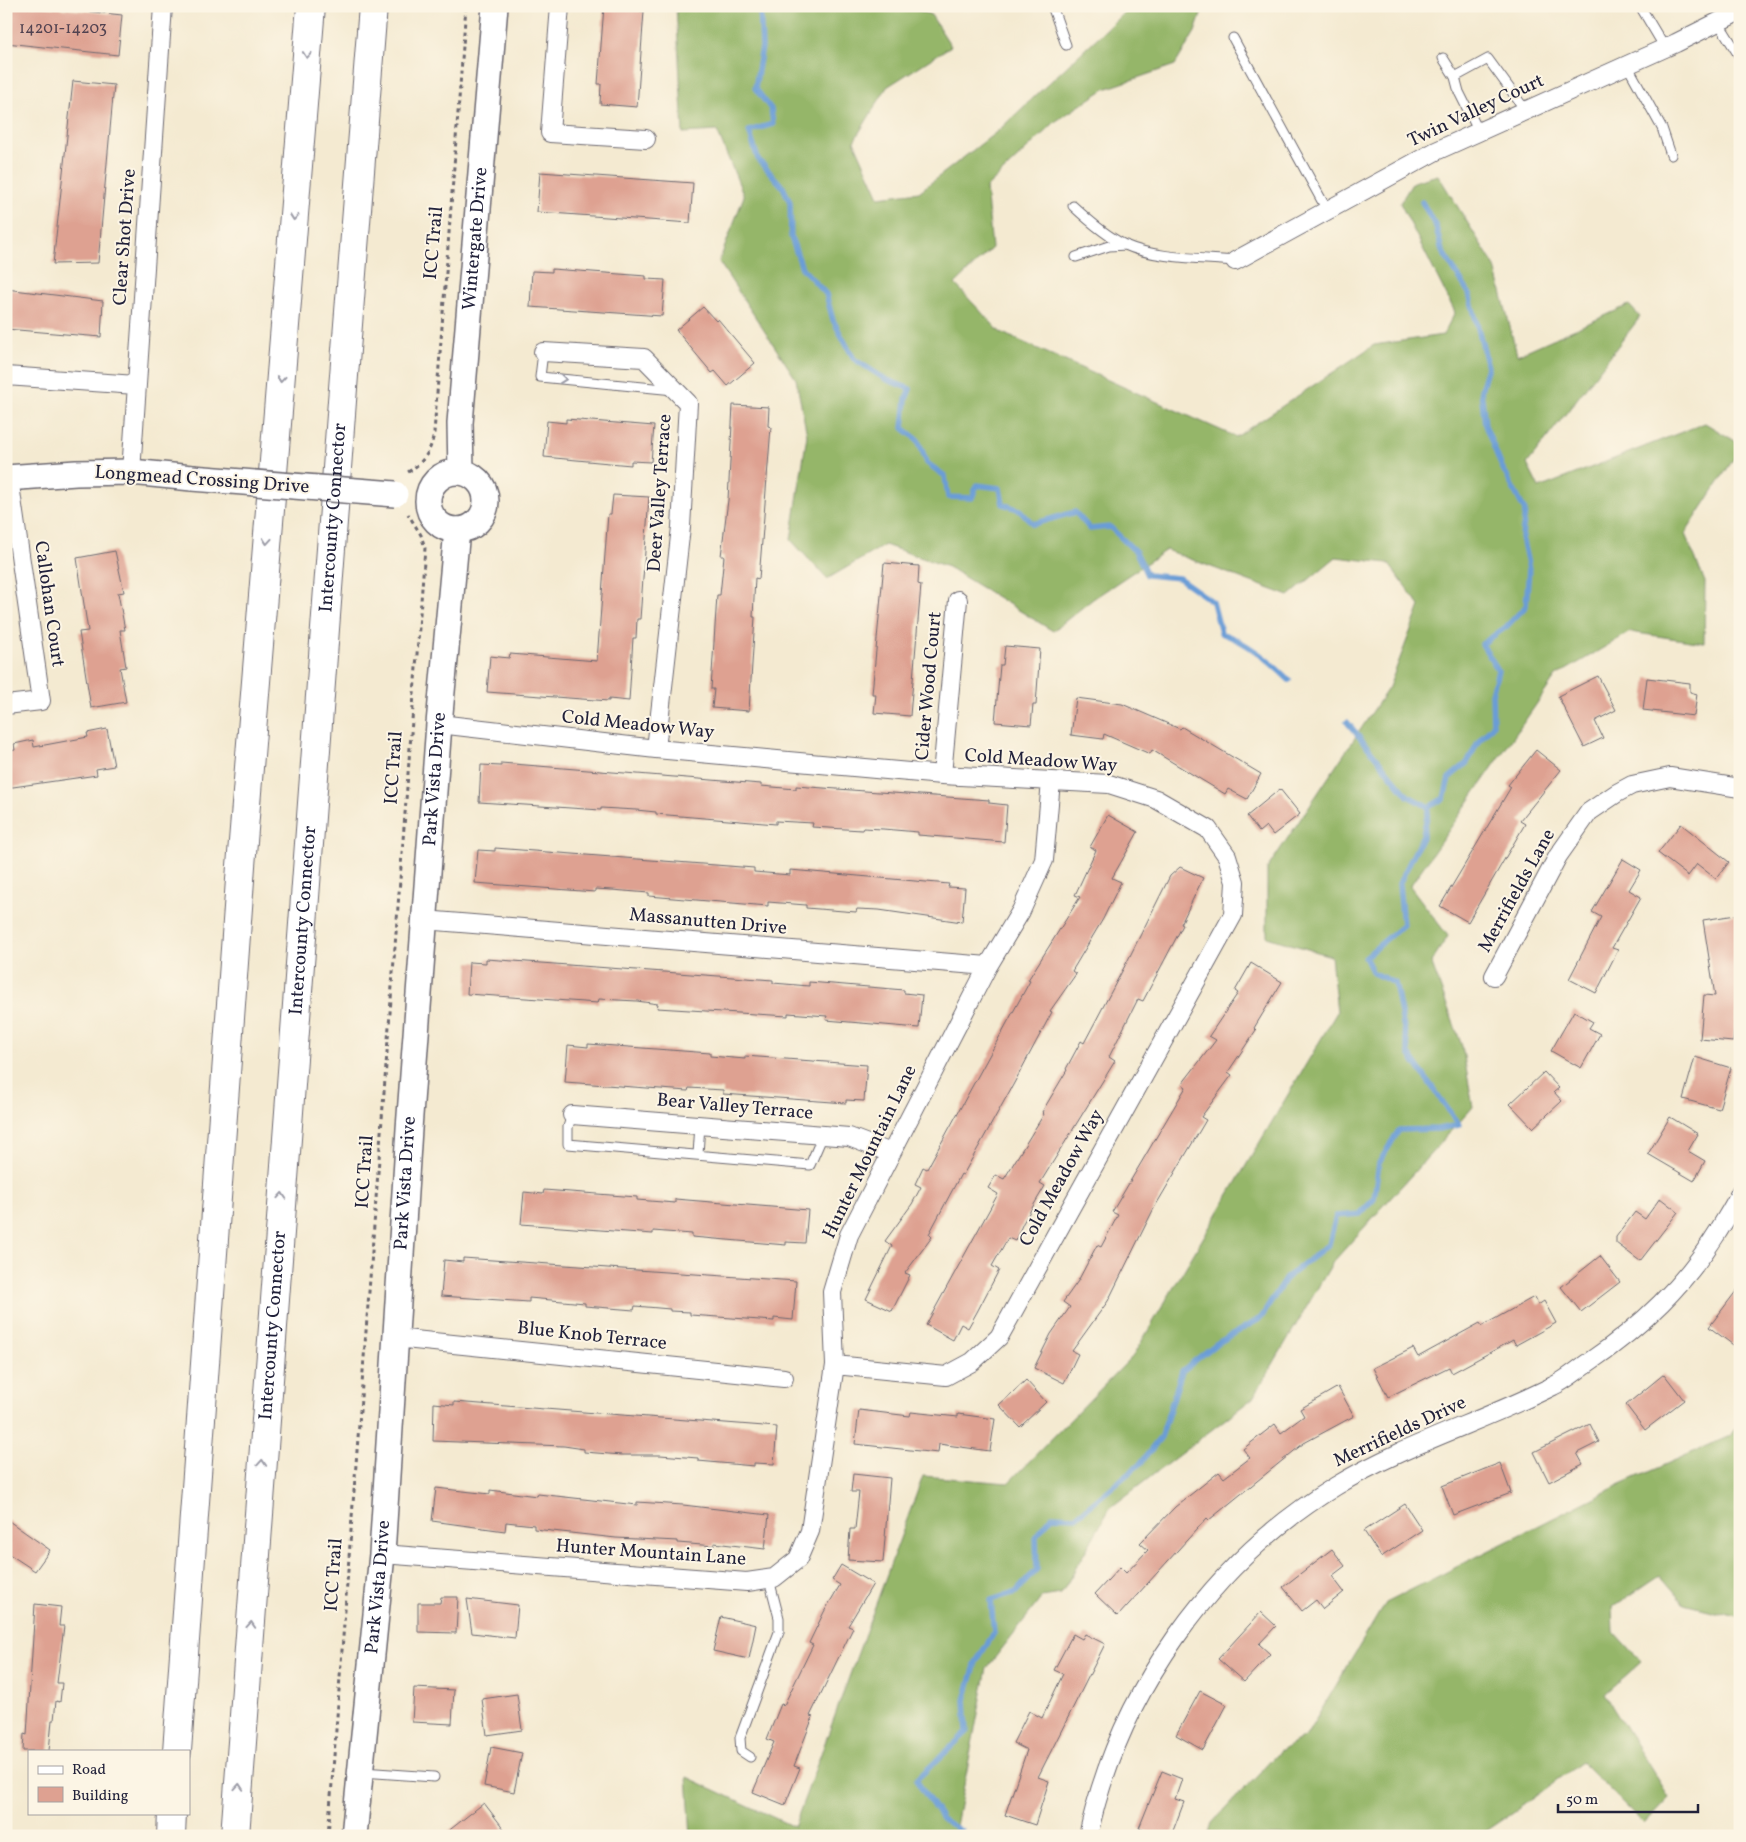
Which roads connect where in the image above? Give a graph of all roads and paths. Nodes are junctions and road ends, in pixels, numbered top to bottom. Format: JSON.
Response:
{"nodes":[{"id":1,"x":163,"y":6,"type":"edge"},
{"id":2,"x":311,"y":6,"type":"edge"},
{"id":3,"x":374,"y":6,"type":"edge"},
{"id":4,"x":466,"y":6,"type":"edge"},
{"id":5,"x":495,"y":6,"type":"edge"},
{"id":6,"x":560,"y":6,"type":"edge"},
{"id":7,"x":1052,"y":6,"type":"edge"},
{"id":8,"x":1640,"y":6,"type":"edge"},
{"id":9,"x":1740,"y":11,"type":"edge"},
{"id":10,"x":1718,"y":22,"type":"junction"},
{"id":11,"x":1233,"y":38,"type":"dead end"},
{"id":12,"x":1066,"y":45,"type":"dead end"},
{"id":13,"x":1665,"y":48,"type":"junction"},
{"id":14,"x":1740,"y":57,"type":"edge"},
{"id":15,"x":1443,"y":58,"type":"dead end"},
{"id":16,"x":1627,"y":65,"type":"junction"},
{"id":17,"x":1455,"y":77,"type":"junction"},
{"id":18,"x":1526,"y":111,"type":"junction"},
{"id":19,"x":1479,"y":132,"type":"junction"},
{"id":20,"x":646,"y":139,"type":"dead end"},
{"id":21,"x":1671,"y":155,"type":"dead end"},
{"id":22,"x":1073,"y":206,"type":"dead end"},
{"id":23,"x":1328,"y":210,"type":"junction"},
{"id":24,"x":1126,"y":245,"type":"junction"},
{"id":25,"x":1076,"y":257,"type":"dead end"},
{"id":26,"x":1236,"y":261,"type":"joint"},
{"id":27,"x":543,"y":352,"type":"joint"},
{"id":28,"x":6,"y":376,"type":"edge"},
{"id":29,"x":136,"y":385,"type":"junction"},
{"id":30,"x":676,"y":390,"type":"junction"},
{"id":31,"x":131,"y":472,"type":"junction"},
{"id":32,"x":408,"y":472,"type":"dead end"},
{"id":33,"x":461,"y":472,"type":"junction"},
{"id":34,"x":8,"y":478,"type":"edge"},
{"id":35,"x":428,"y":495,"type":"junction"},
{"id":36,"x":402,"y":504,"type":"junction"},
{"id":37,"x":457,"y":530,"type":"junction"},
{"id":38,"x":958,"y":600,"type":"dead end"},
{"id":39,"x":6,"y":705,"type":"edge"},
{"id":40,"x":439,"y":724,"type":"junction"},
{"id":41,"x":656,"y":749,"type":"junction"},
{"id":42,"x":942,"y":775,"type":"junction"},
{"id":43,"x":1051,"y":781,"type":"junction"},
{"id":44,"x":1740,"y":788,"type":"edge"},
{"id":45,"x":424,"y":920,"type":"junction"},
{"id":46,"x":988,"y":966,"type":"junction"},
{"id":47,"x":1494,"y":976,"type":"dead end"},
{"id":48,"x":572,"y":1115,"type":"joint"},
{"id":49,"x":700,"y":1126,"type":"junction"},
{"id":50,"x":823,"y":1135,"type":"junction"},
{"id":51,"x":698,"y":1154,"type":"junction"},
{"id":52,"x":891,"y":1154,"type":"junction"},
{"id":53,"x":1740,"y":1193,"type":"edge"},
{"id":54,"x":395,"y":1338,"type":"junction"},
{"id":55,"x":834,"y":1365,"type":"junction"},
{"id":56,"x":784,"y":1378,"type":"dead end"},
{"id":57,"x":382,"y":1554,"type":"junction"},
{"id":58,"x":769,"y":1579,"type":"junction"},
{"id":59,"x":177,"y":1750,"type":"edge"},
{"id":60,"x":750,"y":1757,"type":"dead end"},
{"id":61,"x":360,"y":1772,"type":"junction"},
{"id":62,"x":434,"y":1777,"type":"dead end"},
{"id":63,"x":172,"y":1814,"type":"edge"},
{"id":64,"x":171,"y":1836,"type":"edge"},
{"id":65,"x":235,"y":1836,"type":"edge"},
{"id":66,"x":328,"y":1836,"type":"edge"},
{"id":67,"x":354,"y":1836,"type":"edge"},
{"id":68,"x":1088,"y":1836,"type":"edge"}],
"edges":[{"from":1,"to":29,"type":"street","name":"Clear Shot Drive"},
{"from":2,"to":59,"type":"highway","one_way":true},
{"from":65,"to":3,"type":"highway","name":"Intercounty Connector","one_way":true},
{"from":4,"to":32,"type":"path","name":"ICC Trail"},
{"from":5,"to":33,"type":"street","name":"Wintergate Drive"},
{"from":6,"to":20,"type":"street"},
{"from":7,"to":12,"type":"lane"},
{"from":8,"to":13,"type":"lane"},
{"from":9,"to":10,"type":"street","name":"Twin Valley Court"},
{"from":10,"to":13,"type":"street","name":"Twin Valley Court"},
{"from":10,"to":14,"type":"lane"},
{"from":11,"to":23,"type":"lane"},
{"from":13,"to":16,"type":"street","name":"Twin Valley Court"},
{"from":15,"to":17,"type":"lane"},
{"from":16,"to":18,"type":"street","name":"Twin Valley Court"},
{"from":16,"to":21,"type":"lane"},
{"from":17,"to":18,"type":"lane"},
{"from":17,"to":19,"type":"lane"},
{"from":18,"to":19,"type":"street","name":"Twin Valley Court"},
{"from":19,"to":23,"type":"street","name":"Twin Valley Court"},
{"from":22,"to":24,"type":"lane"},
{"from":23,"to":26,"type":"street","name":"Twin Valley Court"},
{"from":24,"to":25,"type":"lane"},
{"from":24,"to":26,"type":"lane"},
{"from":27,"to":30,"type":"street","name":"Deer Valley Terrace"},
{"from":27,"to":30,"type":"lane","one_way":true},
{"from":28,"to":29,"type":"street"},
{"from":29,"to":31,"type":"street","name":"Clear Shot Drive"},
{"from":30,"to":41,"type":"street","name":"Deer Valley Terrace"},
{"from":31,"to":34,"type":"street","name":"Longmead Crossing Drive"},
{"from":31,"to":36,"type":"street","name":"Longmead Crossing Drive","bridge":true},
{"from":33,"to":35,"type":"street"},
{"from":33,"to":37,"type":"street"},
{"from":34,"to":39,"type":"street","name":"Callohan Court"},
{"from":35,"to":36,"type":"street","name":"Longmead Crossing Drive"},
{"from":35,"to":37,"type":"street"},
{"from":36,"to":66,"type":"path","name":"ICC Trail"},
{"from":37,"to":40,"type":"street","name":"Park Vista Drive"},
{"from":38,"to":42,"type":"street","name":"Cider Wood Court"},
{"from":40,"to":41,"type":"street","name":"Cold Meadow Way"},
{"from":40,"to":45,"type":"street","name":"Park Vista Drive"},
{"from":41,"to":42,"type":"street","name":"Cold Meadow Way"},
{"from":42,"to":43,"type":"street","name":"Cold Meadow Way"},
{"from":43,"to":46,"type":"street","name":"Hunter Mountain Lane"},
{"from":43,"to":55,"type":"street","name":"Cold Meadow Way"},
{"from":44,"to":47,"type":"street","name":"Merrifields Lane"},
{"from":45,"to":46,"type":"street","name":"Massanutten Drive"},
{"from":45,"to":54,"type":"street","name":"Park Vista Drive"},
{"from":46,"to":52,"type":"street","name":"Hunter Mountain Lane"},
{"from":48,"to":49,"type":"street","name":"Bear Valley Terrace"},
{"from":48,"to":51,"type":"lane"},
{"from":49,"to":50,"type":"street","name":"Bear Valley Terrace"},
{"from":49,"to":51,"type":"lane"},
{"from":50,"to":51,"type":"lane"},
{"from":50,"to":52,"type":"street","name":"Bear Valley Terrace"},
{"from":52,"to":55,"type":"street","name":"Hunter Mountain Lane"},
{"from":53,"to":68,"type":"street","name":"Merrifields Drive"},
{"from":54,"to":56,"type":"street","name":"Blue Knob Terrace"},
{"from":54,"to":57,"type":"street","name":"Park Vista Drive"},
{"from":55,"to":58,"type":"street","name":"Hunter Mountain Lane"},
{"from":57,"to":58,"type":"street","name":"Hunter Mountain Lane"},
{"from":57,"to":61,"type":"street","name":"Park Vista Drive"},
{"from":58,"to":60,"type":"lane"},
{"from":61,"to":62,"type":"lane"},
{"from":61,"to":67,"type":"street","name":"Park Vista Drive"},
{"from":63,"to":64,"type":"highway"}]}
